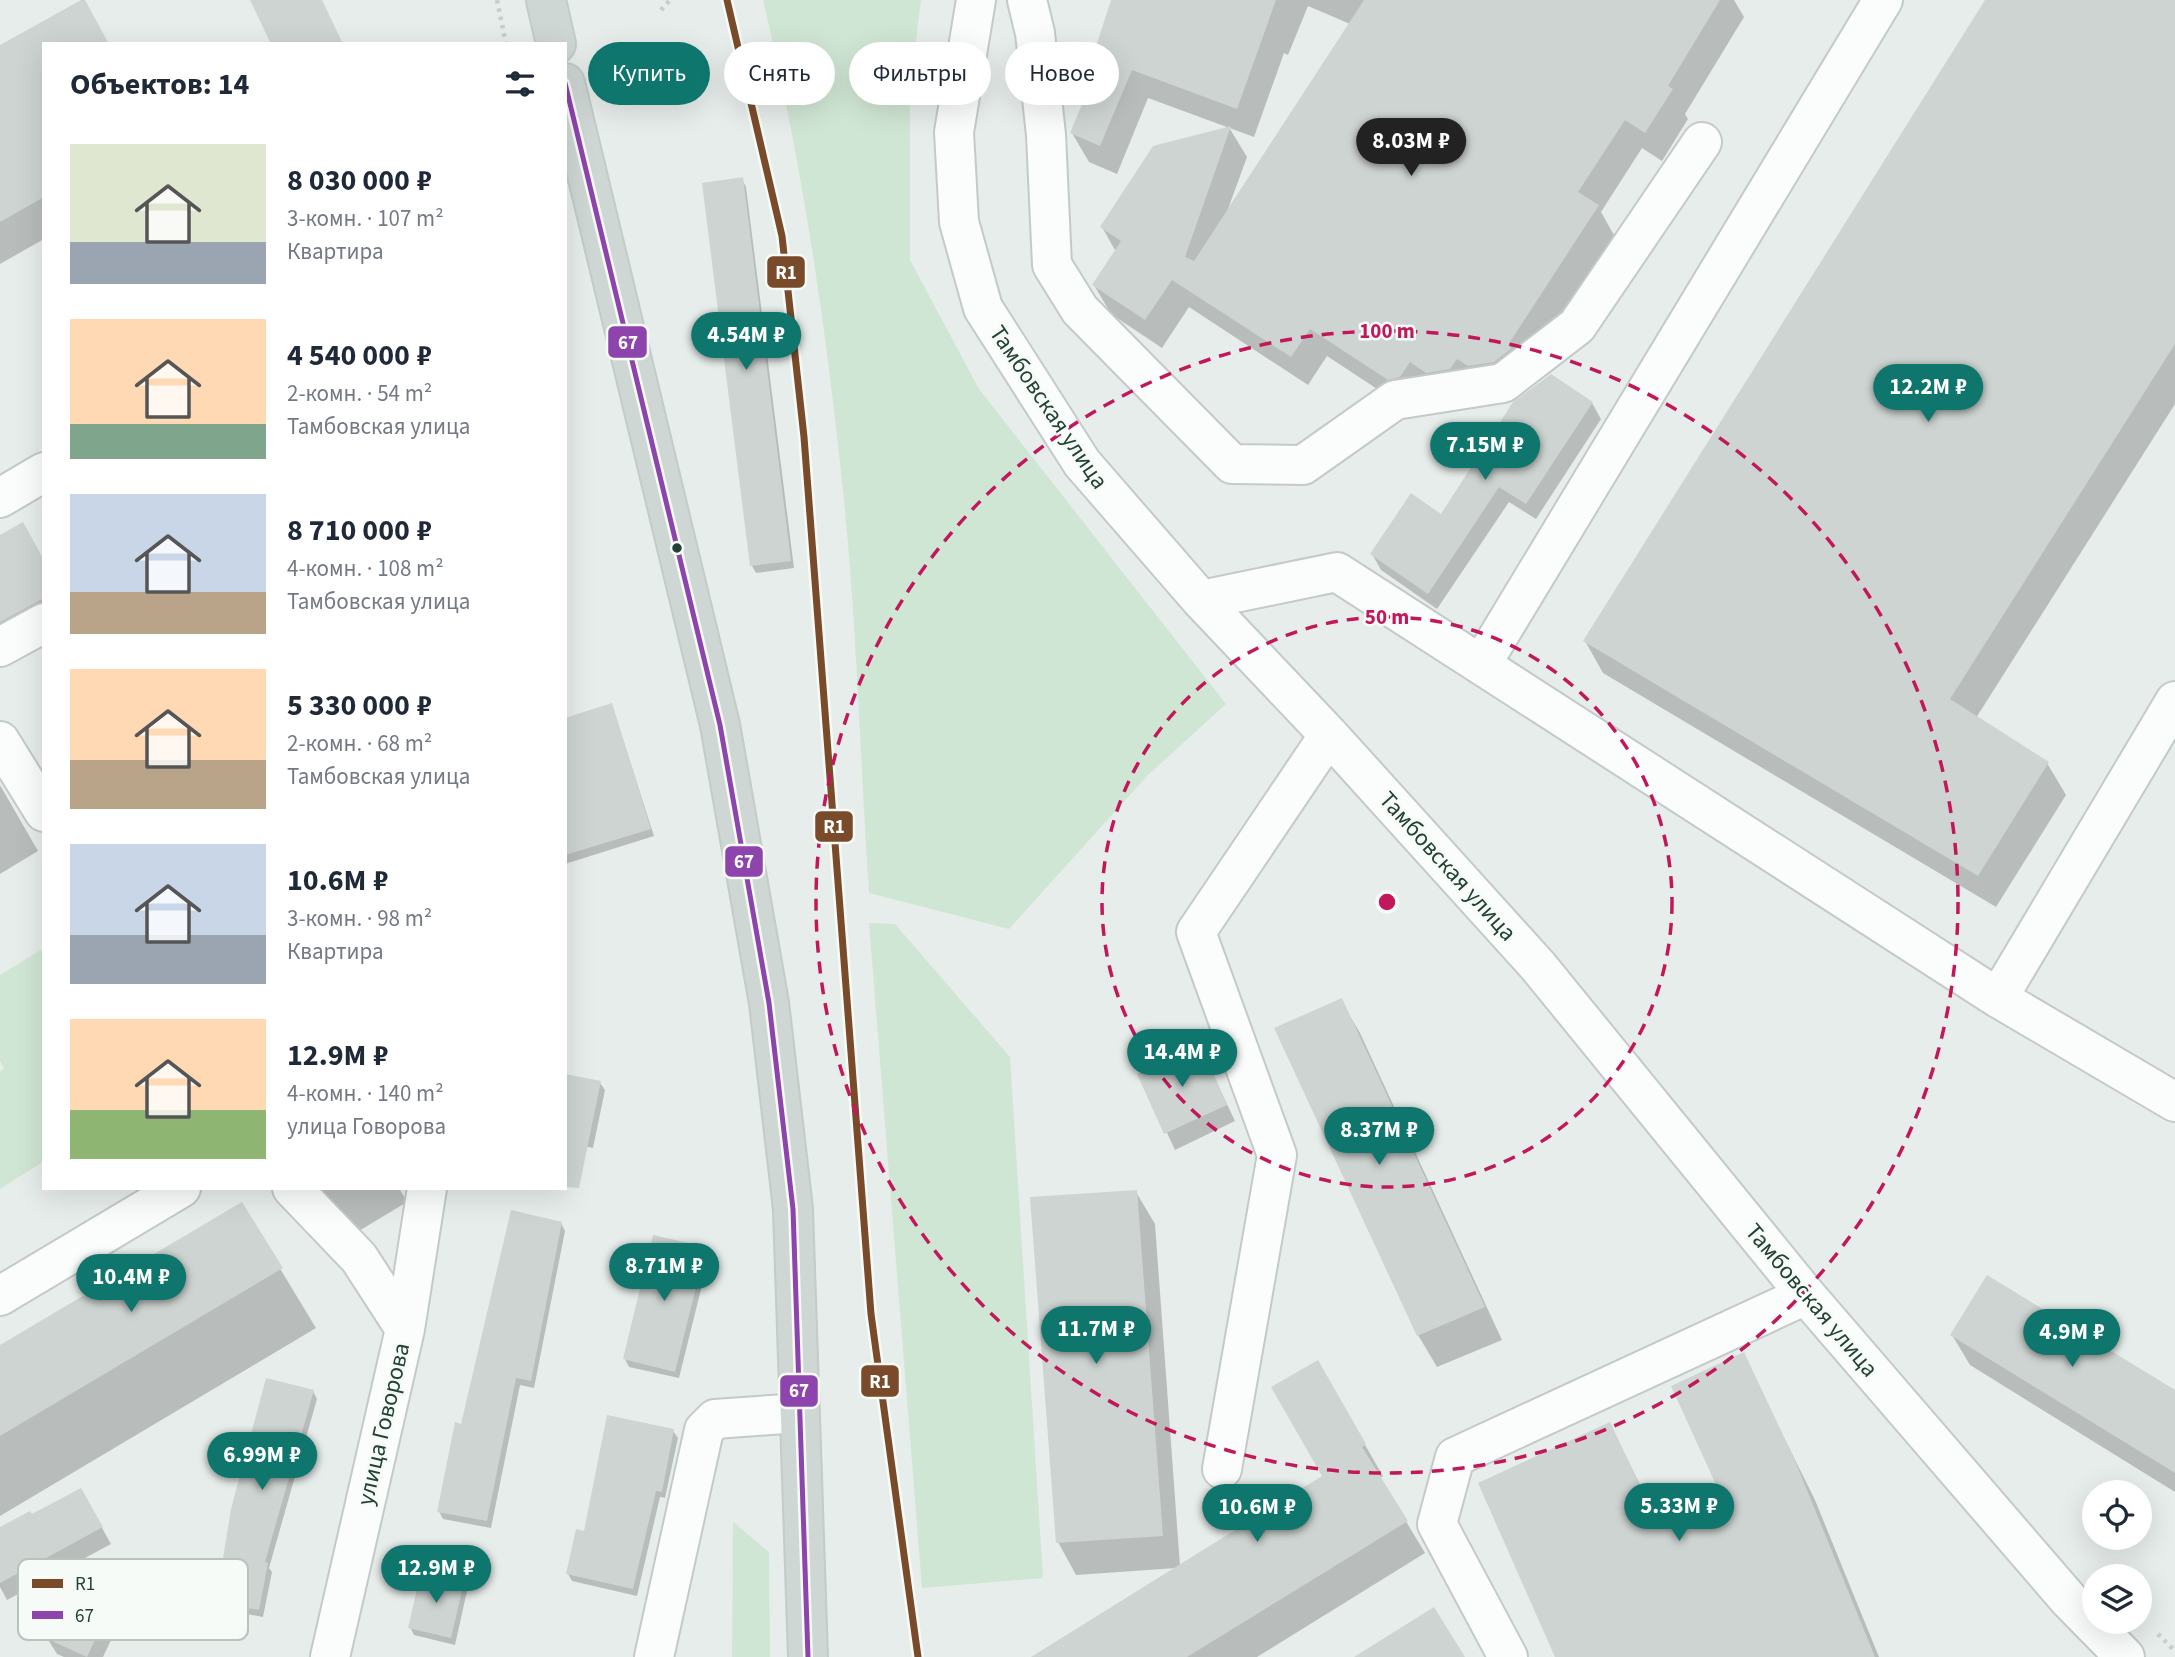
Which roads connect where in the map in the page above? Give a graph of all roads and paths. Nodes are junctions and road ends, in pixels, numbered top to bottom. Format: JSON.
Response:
{"nodes":[{"id":1,"x":497,"y":0,"type":"edge"},
{"id":2,"x":546,"y":0,"type":"edge"},
{"id":3,"x":670,"y":0,"type":"edge"},
{"id":4,"x":976,"y":0,"type":"edge"},
{"id":5,"x":1027,"y":0,"type":"edge"},
{"id":6,"x":1883,"y":0,"type":"edge"},
{"id":7,"x":661,"y":9,"type":"dead end"},
{"id":8,"x":506,"y":42,"type":"edge"},
{"id":9,"x":556,"y":42,"type":"edge"},
{"id":10,"x":567,"y":100,"type":"edge"},
{"id":11,"x":1702,"y":142,"type":"dead end"},
{"id":12,"x":576,"y":178,"type":"edge"},
{"id":13,"x":42,"y":473,"type":"edge"},
{"id":14,"x":0,"y":498,"type":"edge"},
{"id":15,"x":1201,"y":600,"type":"junction"},
{"id":16,"x":42,"y":623,"type":"edge"},
{"id":17,"x":0,"y":648,"type":"edge"},
{"id":18,"x":1482,"y":665,"type":"junction"},
{"id":19,"x":2175,"y":701,"type":"edge"},
{"id":20,"x":1329,"y":735,"type":"junction"},
{"id":21,"x":0,"y":741,"type":"edge"},
{"id":22,"x":42,"y":808,"type":"edge"},
{"id":23,"x":1998,"y":998,"type":"junction"},
{"id":24,"x":2175,"y":1102,"type":"edge"},
{"id":25,"x":178,"y":1190,"type":"edge"},
{"id":26,"x":294,"y":1190,"type":"edge"},
{"id":27,"x":426,"y":1190,"type":"edge"},
{"id":28,"x":1806,"y":1295,"type":"junction"},
{"id":29,"x":0,"y":1296,"type":"edge"},
{"id":30,"x":405,"y":1329,"type":"junction"},
{"id":31,"x":799,"y":1413,"type":"junction"},
{"id":32,"x":1222,"y":1469,"type":"dead end"},
{"id":33,"x":330,"y":1657,"type":"edge"},
{"id":34,"x":654,"y":1657,"type":"edge"},
{"id":35,"x":808,"y":1657,"type":"edge"},
{"id":36,"x":1508,"y":1657,"type":"edge"},
{"id":37,"x":2124,"y":1657,"type":"edge"}],
"edges":[{"from":1,"to":8,"type":"path"},
{"from":2,"to":9,"type":"main road"},
{"from":3,"to":7,"type":"path"},
{"from":4,"to":15,"type":"street","name":"Тамбовская улица"},
{"from":5,"to":11,"type":"street"},
{"from":6,"to":18,"type":"street"},
{"from":10,"to":12,"type":"main road"},
{"from":12,"to":31,"type":"main road"},
{"from":13,"to":14,"type":"street"},
{"from":15,"to":18,"type":"street"},
{"from":15,"to":20,"type":"street","name":"Тамбовская улица"},
{"from":16,"to":17,"type":"street"},
{"from":18,"to":23,"type":"street"},
{"from":19,"to":23,"type":"street"},
{"from":20,"to":28,"type":"street","name":"Тамбовская улица"},
{"from":20,"to":32,"type":"street"},
{"from":21,"to":22,"type":"street"},
{"from":23,"to":24,"type":"street"},
{"from":25,"to":29,"type":"street"},
{"from":26,"to":30,"type":"street"},
{"from":27,"to":30,"type":"street","name":"улица Говорова"},
{"from":28,"to":36,"type":"street"},
{"from":28,"to":37,"type":"street","name":"Тамбовская улица"},
{"from":30,"to":33,"type":"street","name":"улица Говорова"},
{"from":31,"to":34,"type":"street"},
{"from":31,"to":35,"type":"main road"}]}
